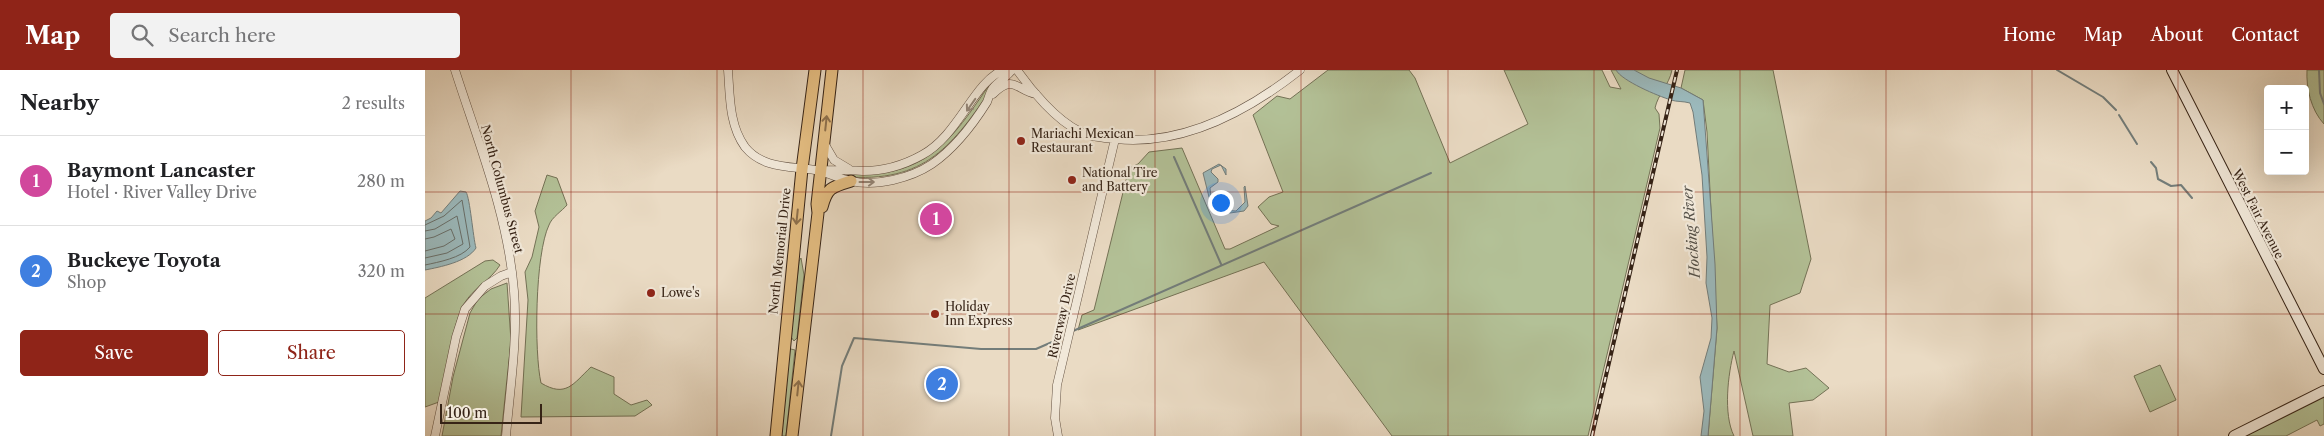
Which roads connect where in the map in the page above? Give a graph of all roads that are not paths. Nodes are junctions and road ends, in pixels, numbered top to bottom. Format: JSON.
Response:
{"nodes":[{"id":1,"x":455,"y":70,"type":"edge"},
{"id":2,"x":728,"y":70,"type":"edge"},
{"id":3,"x":815,"y":70,"type":"edge"},
{"id":4,"x":832,"y":70,"type":"edge"},
{"id":5,"x":993,"y":70,"type":"edge"},
{"id":6,"x":1003,"y":70,"type":"edge"},
{"id":7,"x":1012,"y":70,"type":"edge"},
{"id":8,"x":1017,"y":70,"type":"edge"},
{"id":9,"x":1300,"y":70,"type":"edge"},
{"id":10,"x":2172,"y":70,"type":"edge"},
{"id":11,"x":986,"y":82,"type":"junction"},
{"id":12,"x":1035,"y":94,"type":"junction"},
{"id":13,"x":988,"y":100,"type":"junction"},
{"id":14,"x":1115,"y":139,"type":"junction"},
{"id":15,"x":824,"y":142,"type":"junction"},
{"id":16,"x":802,"y":169,"type":"junction"},
{"id":17,"x":849,"y":169,"type":"junction"},
{"id":18,"x":821,"y":171,"type":"junction"},
{"id":19,"x":851,"y":182,"type":"junction"},
{"id":20,"x":818,"y":213,"type":"junction"},
{"id":21,"x":512,"y":272,"type":"junction"},
{"id":22,"x":783,"y":367,"type":"junction"},
{"id":23,"x":2324,"y":369,"type":"edge"},
{"id":24,"x":2324,"y":391,"type":"edge"},
{"id":25,"x":435,"y":436,"type":"edge"},
{"id":26,"x":506,"y":436,"type":"edge"},
{"id":27,"x":769,"y":436,"type":"edge"},
{"id":28,"x":776,"y":436,"type":"edge"},
{"id":29,"x":792,"y":436,"type":"edge"},
{"id":30,"x":1058,"y":436,"type":"edge"},
{"id":31,"x":2234,"y":436,"type":"edge"}],
"edges":[{"from":1,"to":21,"type":"street","name":"North Columbus Street"},
{"from":2,"to":16,"type":"street"},
{"from":3,"to":16,"type":"main road","name":"North Memorial Drive"},
{"from":15,"to":4,"type":"main road","one_way":true},
{"from":5,"to":11,"type":"street"},
{"from":6,"to":11,"type":"street"},
{"from":7,"to":13,"type":"street"},
{"from":8,"to":12,"type":"street"},
{"from":9,"to":14,"type":"street"},
{"from":10,"to":23,"type":"street","name":"West Fair Avenue"},
{"from":11,"to":17,"type":"street","one_way":true},
{"from":12,"to":13,"type":"street"},
{"from":12,"to":14,"type":"street"},
{"from":19,"to":13,"type":"street","one_way":true},
{"from":14,"to":30,"type":"street","name":"Riverway Drive"},
{"from":15,"to":17,"type":"street"},
{"from":15,"to":18,"type":"main road"},
{"from":16,"to":18,"type":"street"},
{"from":16,"to":22,"type":"main road","name":"North Memorial Drive","one_way":true},
{"from":17,"to":18,"type":"street"},
{"from":18,"to":19,"type":"street"},
{"from":18,"to":20,"type":"main road"},
{"from":19,"to":20,"type":"main road"},
{"from":29,"to":20,"type":"main road","one_way":true},
{"from":21,"to":25,"type":"street"},
{"from":21,"to":26,"type":"street","name":"North Columbus Street"},
{"from":22,"to":27,"type":"main road"},
{"from":22,"to":28,"type":"main road","name":"North Memorial Drive"},
{"from":24,"to":31,"type":"street"}]}
